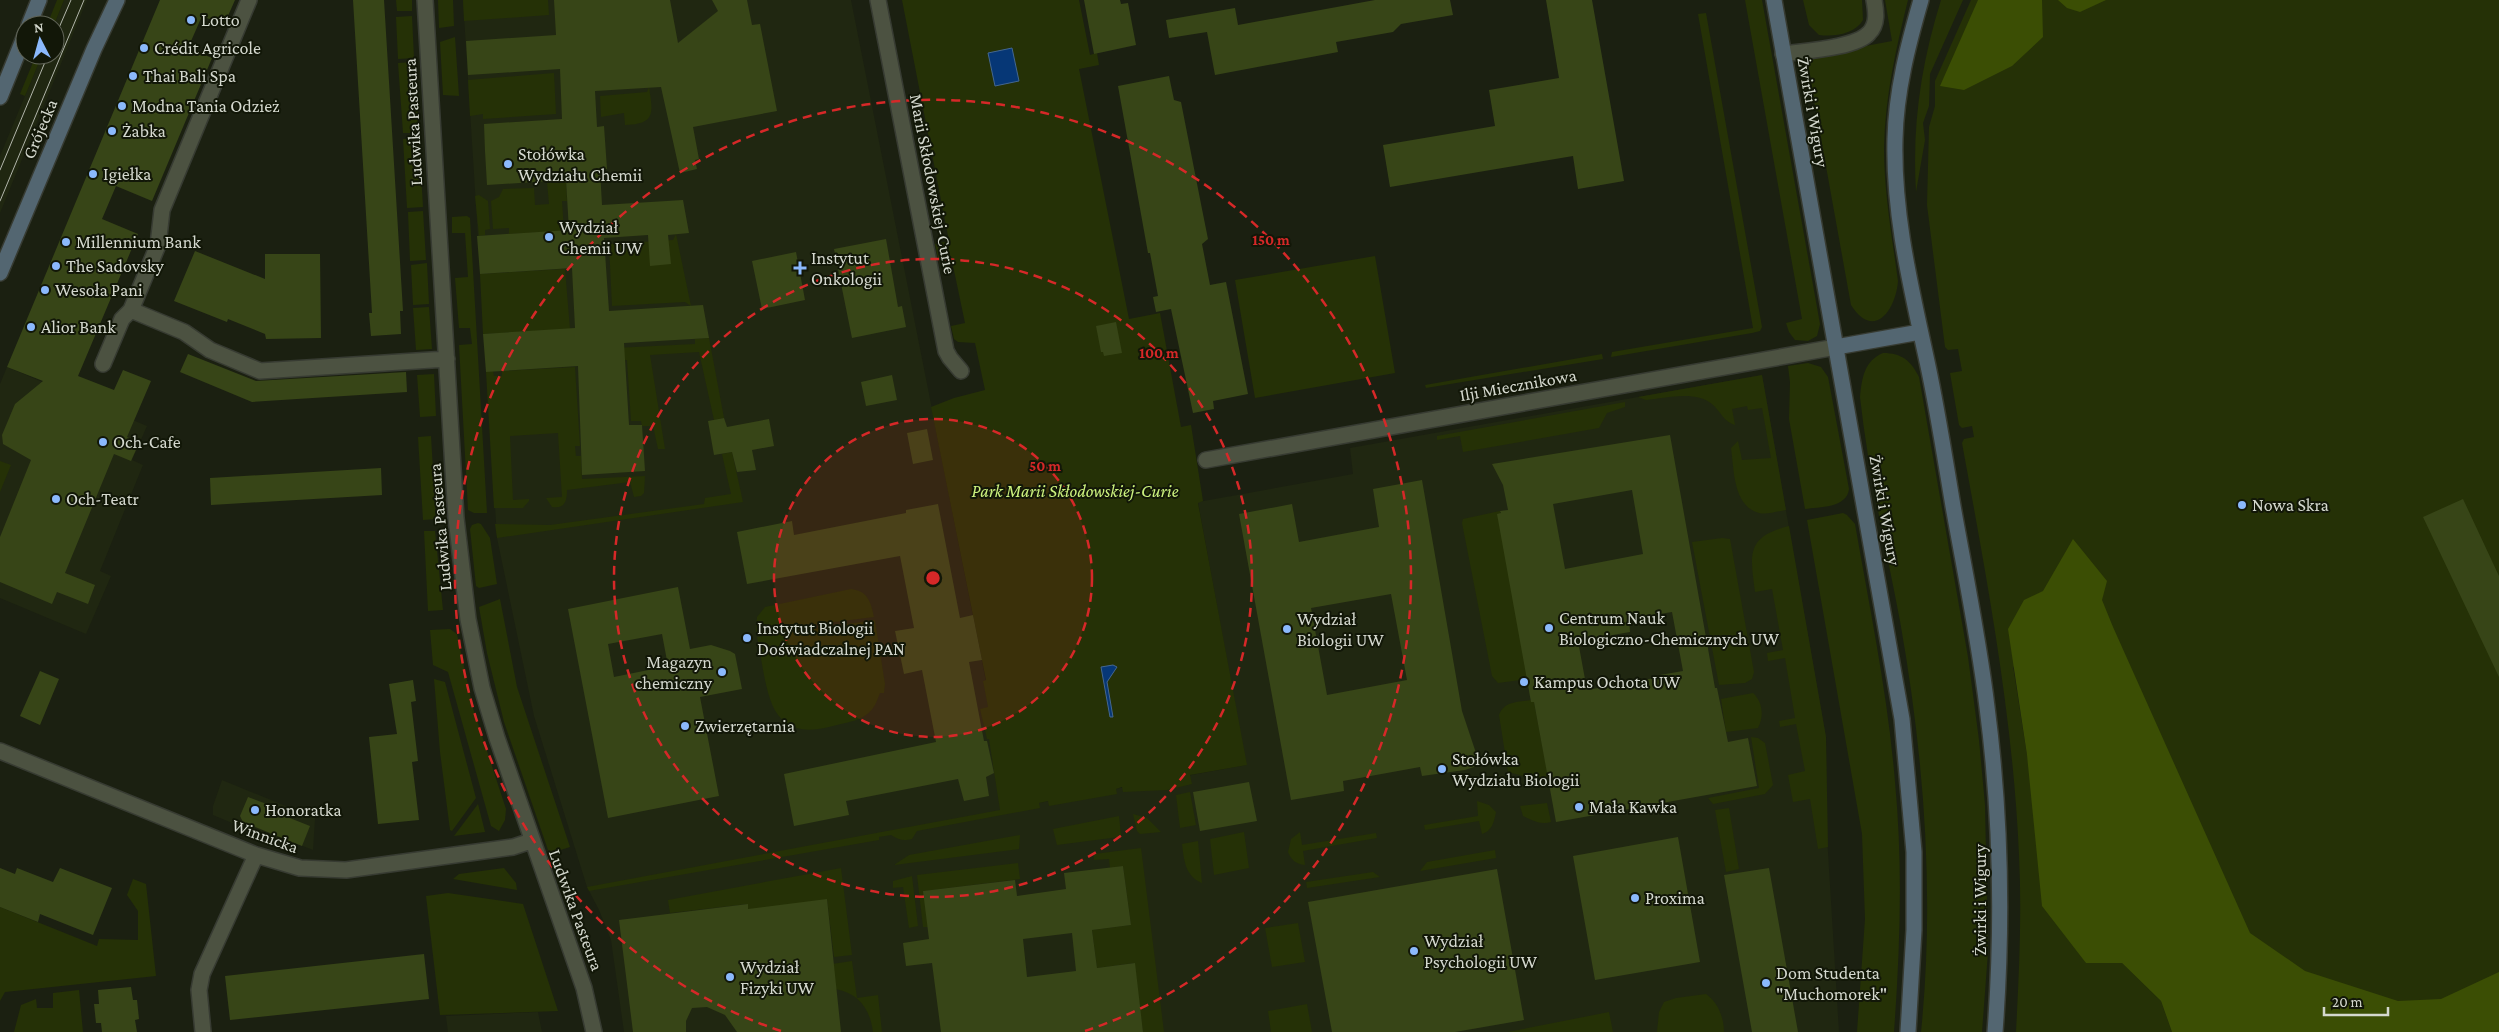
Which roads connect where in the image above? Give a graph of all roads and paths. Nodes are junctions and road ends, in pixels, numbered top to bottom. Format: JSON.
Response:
{"nodes":[{"id":1,"x":39,"y":0,"type":"edge"},
{"id":2,"x":117,"y":0,"type":"edge"},
{"id":3,"x":249,"y":0,"type":"edge"},
{"id":4,"x":425,"y":0,"type":"edge"},
{"id":5,"x":878,"y":0,"type":"edge"},
{"id":6,"x":1774,"y":0,"type":"edge"},
{"id":7,"x":1874,"y":0,"type":"edge"},
{"id":8,"x":1921,"y":0,"type":"edge"},
{"id":9,"x":33,"y":15,"type":"edge"},
{"id":10,"x":1784,"y":54,"type":"junction"},
{"id":11,"x":15,"y":60,"type":"edge"},
{"id":12,"x":0,"y":97,"type":"edge"},
{"id":13,"x":0,"y":273,"type":"edge"},
{"id":14,"x":131,"y":310,"type":"junction"},
{"id":15,"x":1920,"y":332,"type":"junction"},
{"id":16,"x":1836,"y":347,"type":"junction"},
{"id":17,"x":447,"y":359,"type":"junction"},
{"id":18,"x":103,"y":364,"type":"dead end"},
{"id":19,"x":961,"y":372,"type":"dead end"},
{"id":20,"x":1206,"y":460,"type":"dead end"},
{"id":21,"x":0,"y":751,"type":"edge"},
{"id":22,"x":532,"y":841,"type":"junction"},
{"id":23,"x":256,"y":855,"type":"junction"},
{"id":24,"x":202,"y":1032,"type":"edge"},
{"id":25,"x":594,"y":1032,"type":"edge"},
{"id":26,"x":1908,"y":1032,"type":"edge"},
{"id":27,"x":1995,"y":1032,"type":"edge"}],
"edges":[{"from":1,"to":9,"type":"main road"},
{"from":2,"to":13,"type":"main road","name":"Grójecka"},
{"from":3,"to":14,"type":"street"},
{"from":4,"to":17,"type":"street","name":"Ludwika Pasteura"},
{"from":5,"to":19,"type":"street","name":"Marii Skłodowskiej-Curie"},
{"from":6,"to":10,"type":"main road","name":"Żwirki i Wigury"},
{"from":7,"to":10,"type":"street"},
{"from":8,"to":15,"type":"main road","name":"Żwirki i Wigury"},
{"from":10,"to":16,"type":"main road","name":"Żwirki i Wigury"},
{"from":11,"to":12,"type":"main road"},
{"from":14,"to":17,"type":"street"},
{"from":14,"to":18,"type":"street"},
{"from":15,"to":16,"type":"main road"},
{"from":15,"to":27,"type":"main road","name":"Żwirki i Wigury"},
{"from":16,"to":20,"type":"street","name":"Ilji Miecznikowa"},
{"from":16,"to":26,"type":"main road","name":"Żwirki i Wigury"},
{"from":17,"to":22,"type":"street","name":"Ludwika Pasteura"},
{"from":21,"to":23,"type":"street","name":"Winnicka"},
{"from":22,"to":23,"type":"street","name":"Winnicka"},
{"from":22,"to":25,"type":"street","name":"Ludwika Pasteura"},
{"from":23,"to":24,"type":"street"}]}
